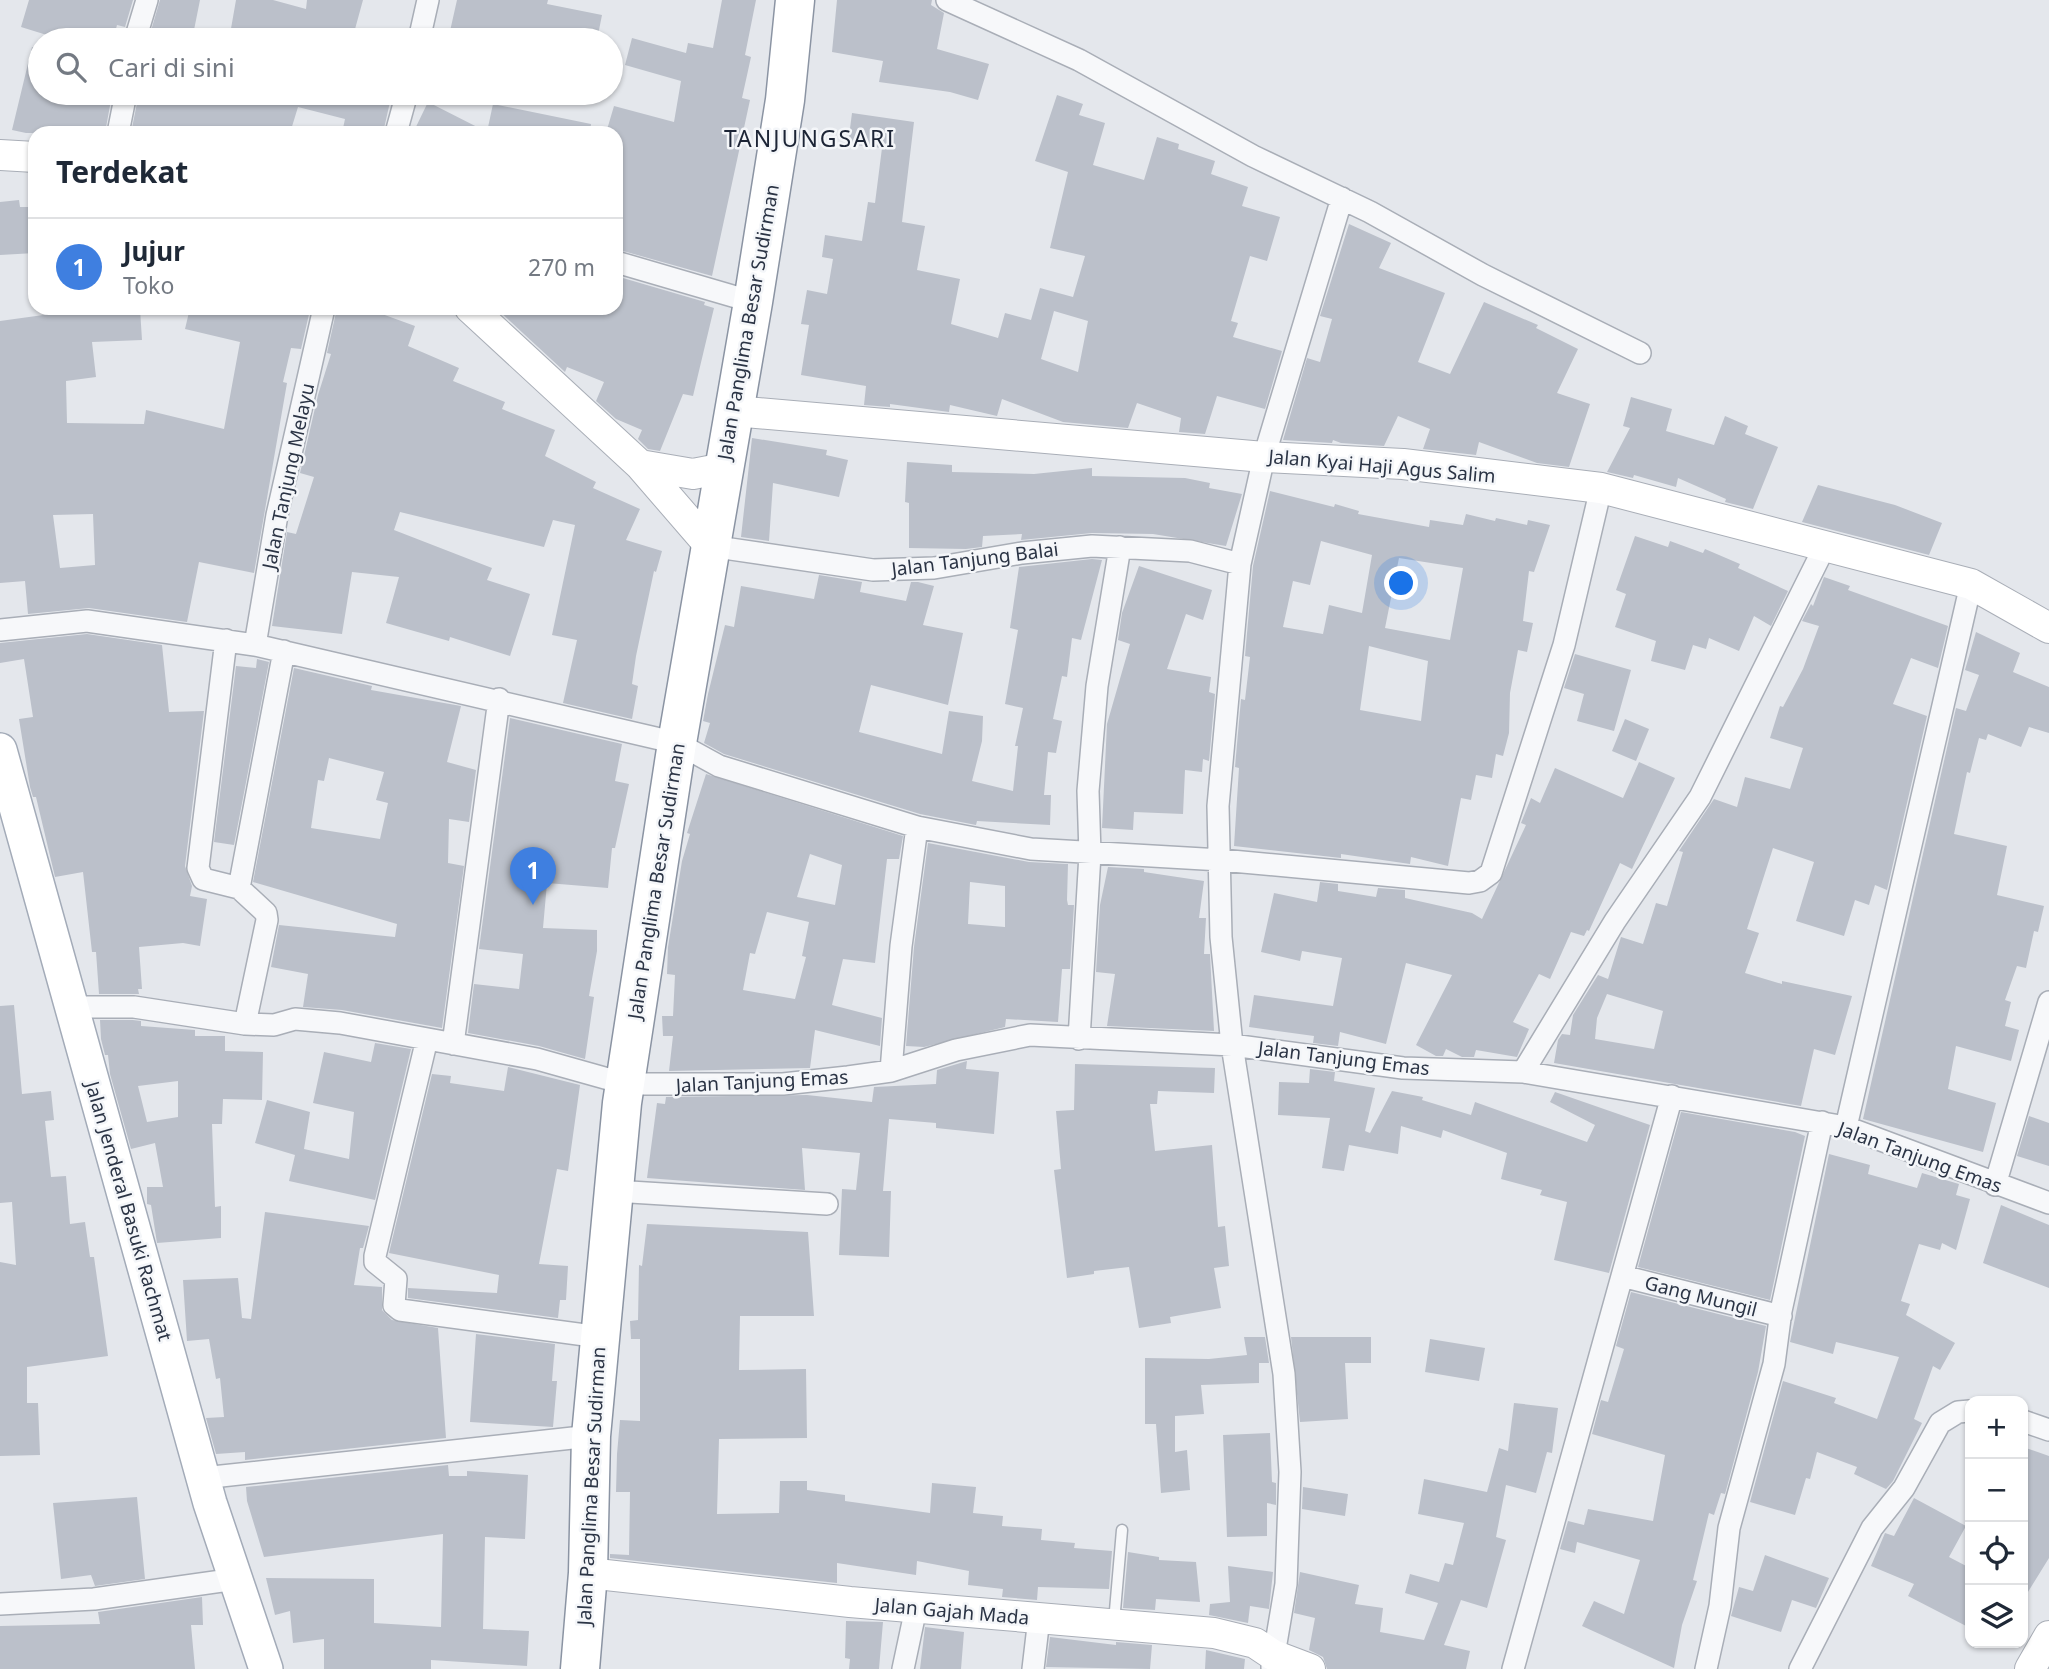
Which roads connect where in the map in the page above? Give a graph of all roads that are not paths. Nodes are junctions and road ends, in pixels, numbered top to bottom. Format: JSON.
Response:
{"nodes":[{"id":1,"x":146,"y":0,"type":"edge"},
{"id":2,"x":428,"y":0,"type":"edge"},
{"id":3,"x":795,"y":0,"type":"edge"},
{"id":4,"x":947,"y":0,"type":"edge"},
{"id":5,"x":138,"y":28,"type":"edge"},
{"id":6,"x":422,"y":28,"type":"edge"},
{"id":7,"x":124,"y":105,"type":"edge"},
{"id":8,"x":404,"y":105,"type":"edge"},
{"id":9,"x":119,"y":126,"type":"edge"},
{"id":10,"x":398,"y":126,"type":"edge"},
{"id":11,"x":0,"y":155,"type":"edge"},
{"id":12,"x":28,"y":157,"type":"edge"},
{"id":13,"x":1342,"y":198,"type":"junction"},
{"id":14,"x":623,"y":264,"type":"edge"},
{"id":15,"x":753,"y":302,"type":"junction"},
{"id":16,"x":322,"y":315,"type":"edge"},
{"id":17,"x":478,"y":315,"type":"edge"},
{"id":18,"x":1640,"y":354,"type":"dead end"},
{"id":19,"x":734,"y":411,"type":"junction"},
{"id":20,"x":1264,"y":457,"type":"junction"},
{"id":21,"x":640,"y":466,"type":"junction"},
{"id":22,"x":724,"y":468,"type":"junction"},
{"id":23,"x":1601,"y":488,"type":"junction"},
{"id":24,"x":1826,"y":544,"type":"junction"},
{"id":25,"x":710,"y":546,"type":"junction"},
{"id":26,"x":1120,"y":547,"type":"junction"},
{"id":27,"x":1240,"y":564,"type":"junction"},
{"id":28,"x":1971,"y":584,"type":"junction"},
{"id":29,"x":2049,"y":628,"type":"edge"},
{"id":30,"x":0,"y":631,"type":"edge"},
{"id":31,"x":226,"y":640,"type":"junction"},
{"id":32,"x":255,"y":645,"type":"junction"},
{"id":33,"x":284,"y":651,"type":"junction"},
{"id":34,"x":499,"y":699,"type":"junction"},
{"id":35,"x":677,"y":743,"type":"junction"},
{"id":36,"x":2,"y":772,"type":"edge"},
{"id":37,"x":917,"y":827,"type":"junction"},
{"id":38,"x":1090,"y":854,"type":"junction"},
{"id":39,"x":1221,"y":860,"type":"junction"},
{"id":40,"x":239,"y":887,"type":"junction"},
{"id":41,"x":2049,"y":1002,"type":"edge"},
{"id":42,"x":71,"y":1007,"type":"junction"},
{"id":43,"x":245,"y":1024,"type":"junction"},
{"id":44,"x":428,"y":1039,"type":"junction"},
{"id":45,"x":1079,"y":1039,"type":"junction"},
{"id":46,"x":453,"y":1044,"type":"junction"},
{"id":47,"x":1231,"y":1045,"type":"junction"},
{"id":48,"x":891,"y":1071,"type":"junction"},
{"id":49,"x":1523,"y":1072,"type":"junction"},
{"id":50,"x":626,"y":1084,"type":"junction"},
{"id":51,"x":1672,"y":1096,"type":"junction"},
{"id":52,"x":1822,"y":1122,"type":"junction"},
{"id":53,"x":1846,"y":1127,"type":"junction"},
{"id":54,"x":1996,"y":1185,"type":"junction"},
{"id":55,"x":614,"y":1191,"type":"junction"},
{"id":56,"x":2049,"y":1203,"type":"edge"},
{"id":57,"x":827,"y":1204,"type":"dead end"},
{"id":58,"x":1622,"y":1276,"type":"junction"},
{"id":59,"x":1781,"y":1316,"type":"junction"},
{"id":60,"x":600,"y":1337,"type":"junction"},
{"id":61,"x":1965,"y":1411,"type":"edge"},
{"id":62,"x":2028,"y":1423,"type":"edge"},
{"id":63,"x":2049,"y":1430,"type":"edge"},
{"id":64,"x":591,"y":1436,"type":"junction"},
{"id":65,"x":203,"y":1478,"type":"junction"},
{"id":66,"x":1122,"y":1530,"type":"dead end"},
{"id":67,"x":587,"y":1573,"type":"junction"},
{"id":68,"x":236,"y":1579,"type":"junction"},
{"id":69,"x":0,"y":1604,"type":"edge"},
{"id":70,"x":916,"y":1608,"type":"junction"},
{"id":71,"x":1039,"y":1618,"type":"junction"},
{"id":72,"x":1114,"y":1625,"type":"junction"},
{"id":73,"x":2049,"y":1636,"type":"edge"},
{"id":74,"x":1272,"y":1662,"type":"edge"},
{"id":75,"x":266,"y":1669,"type":"edge"},
{"id":76,"x":580,"y":1669,"type":"edge"},
{"id":77,"x":903,"y":1669,"type":"edge"},
{"id":78,"x":1033,"y":1669,"type":"edge"},
{"id":79,"x":1310,"y":1669,"type":"edge"},
{"id":80,"x":1513,"y":1669,"type":"edge"},
{"id":81,"x":1706,"y":1669,"type":"edge"},
{"id":82,"x":1800,"y":1669,"type":"edge"},
{"id":83,"x":2030,"y":1669,"type":"edge"}],
"edges":[{"from":1,"to":5,"type":"street"},
{"from":2,"to":6,"type":"street"},
{"from":3,"to":15,"type":"highway","name":"Jalan Panglima Besar Sudirman"},
{"from":4,"to":13,"type":"street"},
{"from":7,"to":9,"type":"street"},
{"from":8,"to":10,"type":"street"},
{"from":11,"to":12,"type":"street"},
{"from":13,"to":18,"type":"street"},
{"from":13,"to":20,"type":"street"},
{"from":14,"to":15,"type":"street"},
{"from":15,"to":19,"type":"highway","name":"Jalan Panglima Besar Sudirman"},
{"from":16,"to":32,"type":"street","name":"Jalan Tanjung Melayu"},
{"from":17,"to":21,"type":"street"},
{"from":19,"to":20,"type":"street","name":"Jalan Kyai Haji Agus Salim"},
{"from":19,"to":22,"type":"highway","name":"Jalan Panglima Besar Sudirman"},
{"from":20,"to":23,"type":"street","name":"Jalan Kyai Haji Agus Salim"},
{"from":20,"to":27,"type":"street"},
{"from":21,"to":22,"type":"street"},
{"from":21,"to":25,"type":"street"},
{"from":22,"to":25,"type":"highway","name":"Jalan Panglima Besar Sudirman"},
{"from":23,"to":24,"type":"street","name":"Jalan Kyai Haji Agus Salim"},
{"from":23,"to":39,"type":"street"},
{"from":24,"to":28,"type":"street","name":"Jalan Kyai Haji Agus Salim"},
{"from":24,"to":49,"type":"street"},
{"from":25,"to":26,"type":"street","name":"Jalan Tanjung Balai"},
{"from":25,"to":35,"type":"highway","name":"Jalan Panglima Besar Sudirman"},
{"from":26,"to":27,"type":"street","name":"Jalan Tanjung Balai"},
{"from":26,"to":38,"type":"street"},
{"from":27,"to":39,"type":"street"},
{"from":28,"to":29,"type":"street","name":"Jalan Kyai Haji Agus Salim"},
{"from":28,"to":53,"type":"street"},
{"from":30,"to":31,"type":"street"},
{"from":31,"to":32,"type":"street"},
{"from":31,"to":40,"type":"street"},
{"from":32,"to":33,"type":"street"},
{"from":33,"to":34,"type":"street"},
{"from":33,"to":40,"type":"street"},
{"from":34,"to":35,"type":"street"},
{"from":34,"to":46,"type":"street"},
{"from":35,"to":37,"type":"street"},
{"from":35,"to":50,"type":"highway","name":"Jalan Panglima Besar Sudirman"},
{"from":36,"to":42,"type":"main road","name":"Jalan Jenderal Basuki Rachmat"},
{"from":37,"to":38,"type":"street"},
{"from":37,"to":48,"type":"street"},
{"from":38,"to":39,"type":"street"},
{"from":38,"to":45,"type":"street"},
{"from":39,"to":47,"type":"street"},
{"from":40,"to":43,"type":"street"},
{"from":41,"to":54,"type":"street"},
{"from":42,"to":43,"type":"street","name":"Jalan Tanjung Emas"},
{"from":42,"to":65,"type":"main road","name":"Jalan Jenderal Basuki Rachmat"},
{"from":43,"to":44,"type":"street","name":"Jalan Tanjung Emas"},
{"from":44,"to":46,"type":"street","name":"Jalan Tanjung Emas"},
{"from":44,"to":60,"type":"street"},
{"from":45,"to":47,"type":"street","name":"Jalan Tanjung Emas"},
{"from":45,"to":48,"type":"street","name":"Jalan Tanjung Emas"},
{"from":46,"to":50,"type":"street","name":"Jalan Tanjung Emas"},
{"from":47,"to":49,"type":"street","name":"Jalan Tanjung Emas"},
{"from":47,"to":74,"type":"street"},
{"from":48,"to":50,"type":"street","name":"Jalan Tanjung Emas"},
{"from":49,"to":51,"type":"street","name":"Jalan Tanjung Emas"},
{"from":50,"to":55,"type":"highway","name":"Jalan Panglima Besar Sudirman"},
{"from":51,"to":52,"type":"street","name":"Jalan Tanjung Emas"},
{"from":51,"to":58,"type":"street"},
{"from":52,"to":53,"type":"street","name":"Jalan Tanjung Emas"},
{"from":52,"to":59,"type":"street"},
{"from":53,"to":54,"type":"street","name":"Jalan Tanjung Emas"},
{"from":54,"to":56,"type":"street","name":"Jalan Tanjung Emas"},
{"from":55,"to":57,"type":"street"},
{"from":55,"to":60,"type":"highway","name":"Jalan Panglima Besar Sudirman"},
{"from":58,"to":59,"type":"street","name":"Gang Mungil"},
{"from":58,"to":80,"type":"street"},
{"from":59,"to":81,"type":"street"},
{"from":60,"to":64,"type":"highway","name":"Jalan Panglima Besar Sudirman"},
{"from":61,"to":82,"type":"street"},
{"from":62,"to":63,"type":"street"},
{"from":64,"to":65,"type":"street"},
{"from":64,"to":67,"type":"highway","name":"Jalan Panglima Besar Sudirman"},
{"from":65,"to":68,"type":"main road","name":"Jalan Jenderal Basuki Rachmat"},
{"from":66,"to":72,"type":"lane"},
{"from":67,"to":70,"type":"street","name":"Jalan Gajah Mada"},
{"from":67,"to":76,"type":"highway","name":"Jalan Panglima Besar Sudirman"},
{"from":68,"to":69,"type":"street"},
{"from":68,"to":75,"type":"main road","name":"Jalan Jenderal Basuki Rachmat"},
{"from":70,"to":71,"type":"street","name":"Jalan Gajah Mada"},
{"from":70,"to":77,"type":"street"},
{"from":71,"to":72,"type":"street","name":"Jalan Gajah Mada"},
{"from":71,"to":78,"type":"street"},
{"from":72,"to":74,"type":"street","name":"Jalan Gajah Mada"},
{"from":73,"to":83,"type":"street"},
{"from":74,"to":79,"type":"street","name":"Jalan Gajah Mada"}]}
